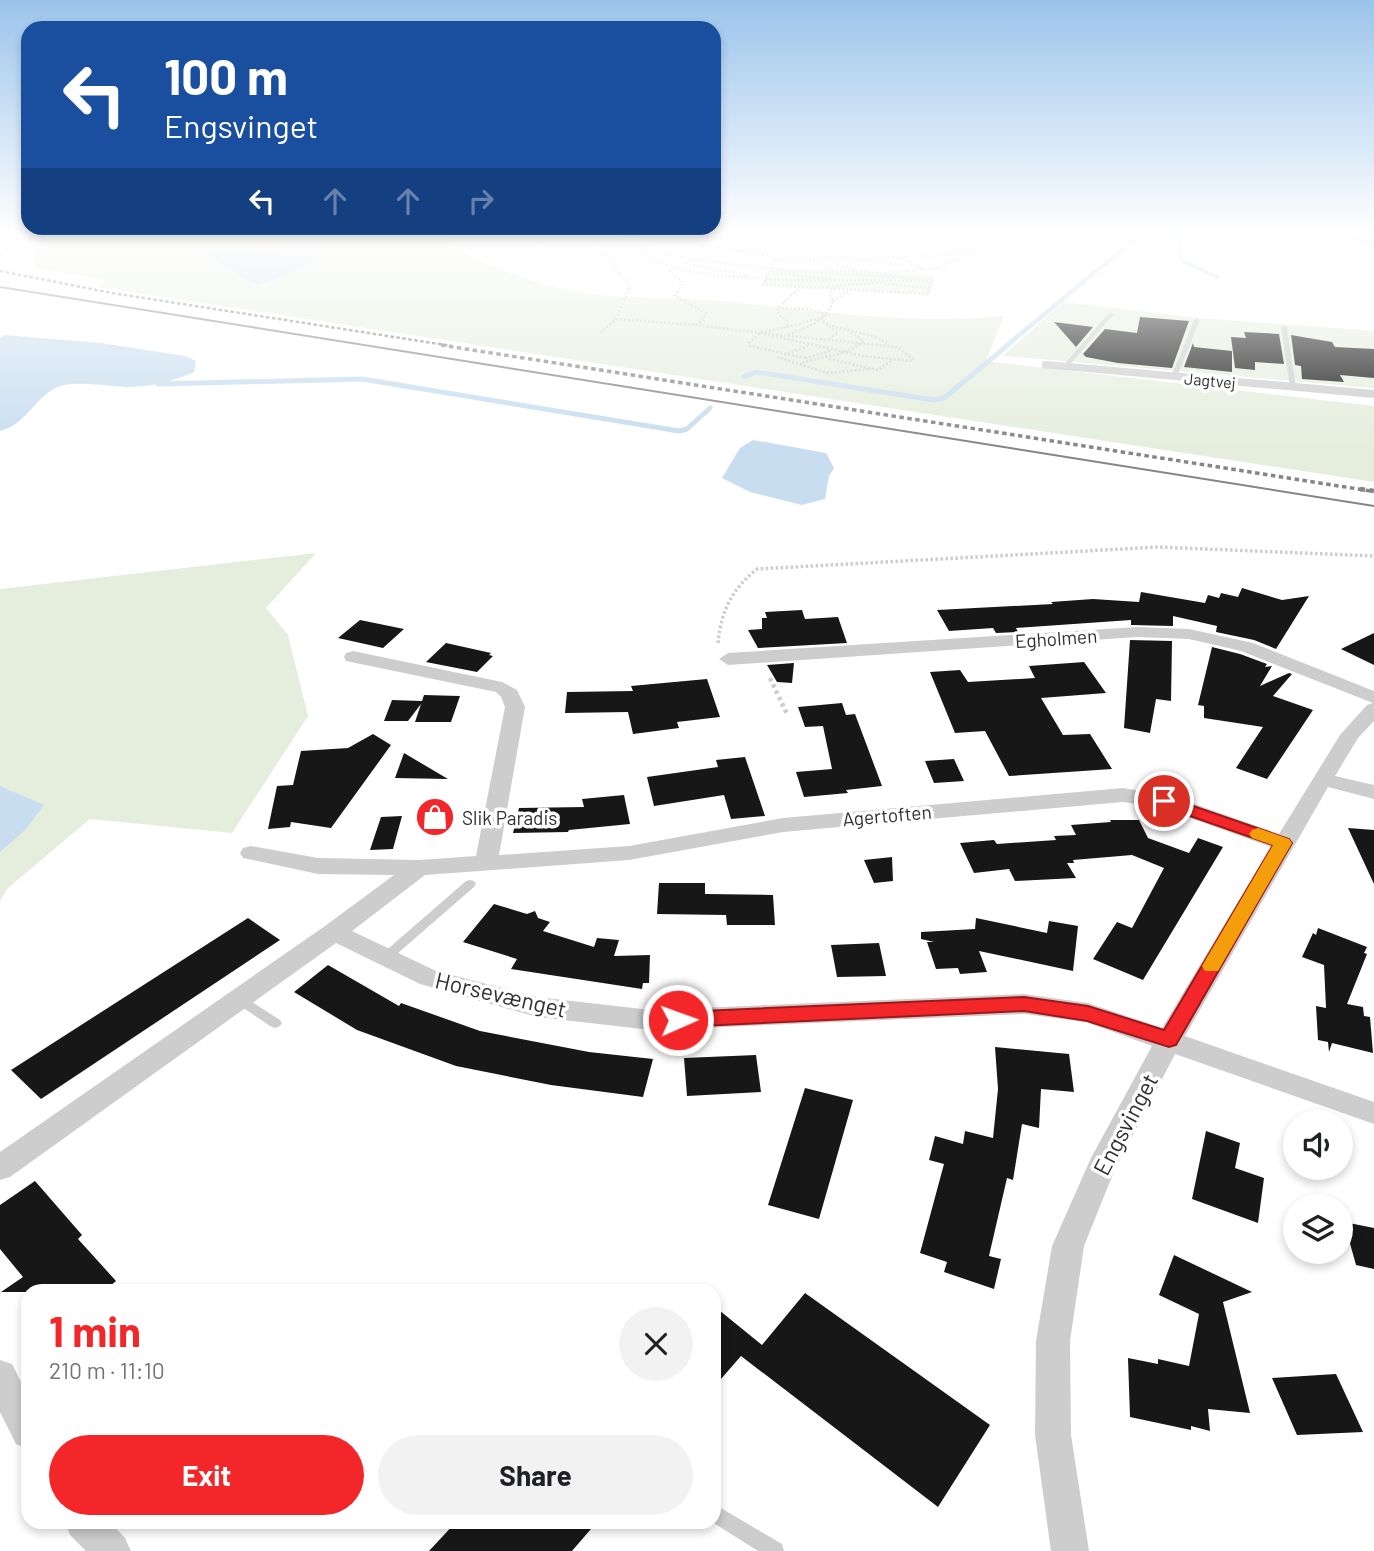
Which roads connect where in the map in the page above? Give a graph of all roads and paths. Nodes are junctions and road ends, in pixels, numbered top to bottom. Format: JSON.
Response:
{"nodes":[{"id":1,"x":623,"y":303,"type":"edge"},
{"id":2,"x":688,"y":303,"type":"edge"},
{"id":3,"x":782,"y":303,"type":"edge"},
{"id":4,"x":833,"y":303,"type":"edge"},
{"id":5,"x":778,"y":308,"type":"junction"},
{"id":6,"x":1111,"y":314,"type":"dead end"},
{"id":7,"x":825,"y":318,"type":"junction"},
{"id":8,"x":616,"y":319,"type":"junction"},
{"id":9,"x":1197,"y":320,"type":"dead end"},
{"id":10,"x":695,"y":325,"type":"junction"},
{"id":11,"x":832,"y":326,"type":"junction"},
{"id":12,"x":787,"y":327,"type":"junction"},
{"id":13,"x":1284,"y":327,"type":"dead end"},
{"id":14,"x":848,"y":331,"type":"junction"},
{"id":15,"x":760,"y":333,"type":"junction"},
{"id":16,"x":838,"y":333,"type":"junction"},
{"id":17,"x":599,"y":334,"type":"dead end"},
{"id":18,"x":788,"y":335,"type":"junction"},
{"id":19,"x":828,"y":339,"type":"junction"},
{"id":20,"x":861,"y":344,"type":"junction"},
{"id":21,"x":809,"y":345,"type":"junction"},
{"id":22,"x":898,"y":347,"type":"junction"},
{"id":23,"x":848,"y":348,"type":"junction"},
{"id":24,"x":832,"y":350,"type":"junction"},
{"id":25,"x":762,"y":351,"type":"junction"},
{"id":26,"x":842,"y":352,"type":"junction"},
{"id":27,"x":783,"y":355,"type":"junction"},
{"id":28,"x":863,"y":356,"type":"junction"},
{"id":29,"x":805,"y":358,"type":"junction"},
{"id":30,"x":813,"y":359,"type":"junction"},
{"id":31,"x":827,"y":359,"type":"junction"},
{"id":32,"x":894,"y":360,"type":"junction"},
{"id":33,"x":802,"y":363,"type":"junction"},
{"id":34,"x":864,"y":366,"type":"junction"},
{"id":35,"x":1046,"y":366,"type":"dead end"},
{"id":36,"x":1065,"y":367,"type":"junction"},
{"id":37,"x":871,"y":369,"type":"junction"},
{"id":38,"x":1174,"y":377,"type":"junction"},
{"id":39,"x":1293,"y":387,"type":"junction"},
{"id":40,"x":1374,"y":394,"type":"edge"},
{"id":41,"x":1374,"y":556,"type":"edge"},
{"id":42,"x":353,"y":657,"type":"dead end"},
{"id":43,"x":728,"y":659,"type":"joint"},
{"id":44,"x":771,"y":678,"type":"dead end"},
{"id":45,"x":1374,"y":698,"type":"edge"},
{"id":46,"x":1374,"y":709,"type":"edge"},
{"id":47,"x":787,"y":714,"type":"dead end"},
{"id":48,"x":1322,"y":779,"type":"junction"},
{"id":49,"x":1374,"y":792,"type":"edge"},
{"id":50,"x":1283,"y":843,"type":"junction"},
{"id":51,"x":251,"y":853,"type":"dead end"},
{"id":52,"x":486,"y":863,"type":"junction"},
{"id":53,"x":419,"y":868,"type":"junction"},
{"id":54,"x":470,"y":884,"type":"dead end"},
{"id":55,"x":334,"y":932,"type":"junction"},
{"id":56,"x":386,"y":957,"type":"junction"},
{"id":57,"x":241,"y":1000,"type":"junction"},
{"id":58,"x":275,"y":1023,"type":"dead end"},
{"id":59,"x":1169,"y":1040,"type":"junction"},
{"id":60,"x":1374,"y":1113,"type":"edge"},
{"id":61,"x":0,"y":1168,"type":"edge"},
{"id":62,"x":0,"y":1376,"type":"edge"},
{"id":63,"x":21,"y":1418,"type":"edge"},
{"id":64,"x":721,"y":1517,"type":"edge"},
{"id":65,"x":90,"y":1529,"type":"edge"},
{"id":66,"x":112,"y":1551,"type":"edge"},
{"id":67,"x":775,"y":1551,"type":"edge"},
{"id":68,"x":1070,"y":1551,"type":"edge"}],
"edges":[{"from":1,"to":8,"type":"path"},
{"from":2,"to":10,"type":"path"},
{"from":3,"to":5,"type":"path"},
{"from":4,"to":7,"type":"path"},
{"from":5,"to":7,"type":"path"},
{"from":5,"to":12,"type":"path"},
{"from":6,"to":36,"type":"lane"},
{"from":7,"to":11,"type":"path"},
{"from":7,"to":12,"type":"path"},
{"from":7,"to":18,"type":"path"},
{"from":8,"to":10,"type":"path"},
{"from":8,"to":17,"type":"path"},
{"from":9,"to":38,"type":"lane"},
{"from":10,"to":15,"type":"path"},
{"from":11,"to":14,"type":"path"},
{"from":11,"to":16,"type":"path"},
{"from":12,"to":15,"type":"path"},
{"from":13,"to":39,"type":"lane"},
{"from":14,"to":16,"type":"path"},
{"from":14,"to":20,"type":"path"},
{"from":14,"to":22,"type":"path"},
{"from":15,"to":18,"type":"path"},
{"from":15,"to":21,"type":"path"},
{"from":15,"to":25,"type":"path"},
{"from":16,"to":19,"type":"path"},
{"from":18,"to":19,"type":"path"},
{"from":19,"to":20,"type":"path"},
{"from":20,"to":22,"type":"path"},
{"from":20,"to":23,"type":"path"},
{"from":21,"to":24,"type":"path"},
{"from":21,"to":27,"type":"path"},
{"from":22,"to":32,"type":"path"},
{"from":23,"to":24,"type":"path"},
{"from":23,"to":26,"type":"path"},
{"from":24,"to":26,"type":"path"},
{"from":24,"to":29,"type":"path"},
{"from":25,"to":27,"type":"path"},
{"from":25,"to":33,"type":"path"},
{"from":26,"to":28,"type":"path"},
{"from":26,"to":31,"type":"path"},
{"from":27,"to":29,"type":"path"},
{"from":28,"to":32,"type":"path"},
{"from":28,"to":34,"type":"path"},
{"from":29,"to":30,"type":"path"},
{"from":30,"to":31,"type":"path"},
{"from":30,"to":33,"type":"path"},
{"from":31,"to":34,"type":"path"},
{"from":32,"to":37,"type":"path"},
{"from":33,"to":37,"type":"path"},
{"from":34,"to":37,"type":"path"},
{"from":35,"to":36,"type":"street","name":"Jagtvej"},
{"from":36,"to":38,"type":"street","name":"Jagtvej"},
{"from":38,"to":39,"type":"street","name":"Jagtvej"},
{"from":39,"to":40,"type":"street","name":"Jagtvej"},
{"from":41,"to":43,"type":"path"},
{"from":42,"to":52,"type":"street"},
{"from":43,"to":45,"type":"street","name":"Egholmen"},
{"from":44,"to":47,"type":"path"},
{"from":46,"to":48,"type":"street","name":"Engsvinget"},
{"from":48,"to":49,"type":"street"},
{"from":48,"to":50,"type":"street","name":"Engsvinget"},
{"from":50,"to":52,"type":"street","name":"Agertoften"},
{"from":50,"to":59,"type":"street","name":"Engsvinget"},
{"from":51,"to":53,"type":"street","name":"Agertoften"},
{"from":52,"to":53,"type":"street","name":"Agertoften"},
{"from":53,"to":55,"type":"street"},
{"from":54,"to":56,"type":"lane"},
{"from":55,"to":56,"type":"street","name":"Horsevænget"},
{"from":55,"to":57,"type":"street"},
{"from":56,"to":59,"type":"street","name":"Horsevænget"},
{"from":57,"to":58,"type":"lane"},
{"from":57,"to":61,"type":"street"},
{"from":59,"to":60,"type":"street","name":"Horsevænget"},
{"from":59,"to":68,"type":"street","name":"Engsvinget"},
{"from":62,"to":63,"type":"street"},
{"from":64,"to":67,"type":"lane"},
{"from":65,"to":66,"type":"street"}]}
